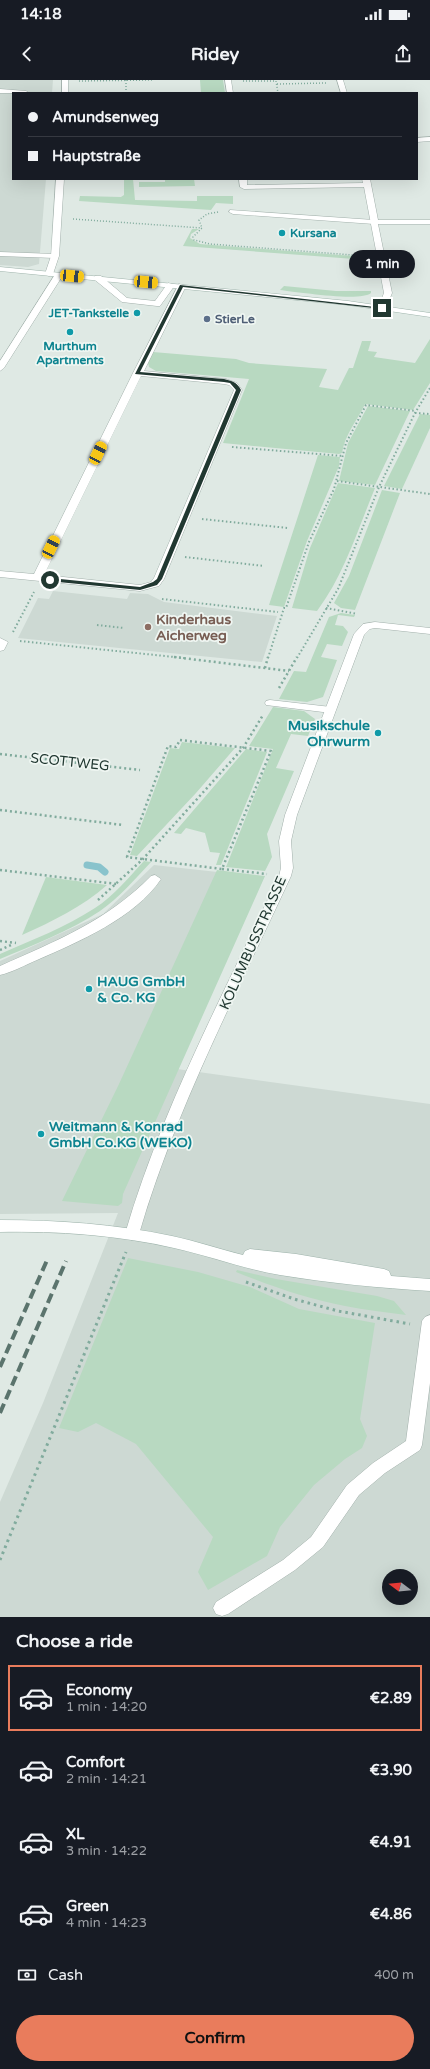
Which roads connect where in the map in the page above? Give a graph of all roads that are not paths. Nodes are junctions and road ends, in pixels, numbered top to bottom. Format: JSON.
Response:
{"nodes":[{"id":1,"x":228,"y":80,"type":"edge"},
{"id":2,"x":340,"y":80,"type":"edge"},
{"id":3,"x":65,"y":81,"type":"edge"},
{"id":4,"x":0,"y":91,"type":"edge"},
{"id":5,"x":13,"y":92,"type":"edge"},
{"id":6,"x":65,"y":92,"type":"edge"},
{"id":7,"x":230,"y":92,"type":"edge"},
{"id":8,"x":344,"y":92,"type":"edge"},
{"id":9,"x":430,"y":139,"type":"edge"},
{"id":10,"x":418,"y":140,"type":"edge"},
{"id":11,"x":60,"y":180,"type":"edge"},
{"id":12,"x":243,"y":180,"type":"edge"},
{"id":13,"x":367,"y":182,"type":"edge"},
{"id":14,"x":232,"y":212,"type":"road end"},
{"id":15,"x":374,"y":222,"type":"junction"},
{"id":16,"x":430,"y":222,"type":"edge"},
{"id":17,"x":0,"y":254,"type":"edge"},
{"id":18,"x":55,"y":256,"type":"junction"},
{"id":19,"x":0,"y":270,"type":"edge"},
{"id":20,"x":49,"y":274,"type":"junction"},
{"id":21,"x":59,"y":275,"type":"junction"},
{"id":22,"x":98,"y":278,"type":"junction"},
{"id":23,"x":171,"y":285,"type":"junction"},
{"id":24,"x":182,"y":286,"type":"junction"},
{"id":25,"x":382,"y":308,"type":"junction"},
{"id":26,"x":430,"y":315,"type":"edge"},
{"id":27,"x":0,"y":368,"type":"edge"},
{"id":28,"x":137,"y":374,"type":"junction"},
{"id":29,"x":0,"y":574,"type":"edge"},
{"id":30,"x":38,"y":578,"type":"junction"},
{"id":31,"x":430,"y":631,"type":"edge"},
{"id":32,"x":270,"y":703,"type":"road end"},
{"id":33,"x":331,"y":710,"type":"junction"},
{"id":34,"x":155,"y":879,"type":"dead end"},
{"id":35,"x":0,"y":971,"type":"edge"},
{"id":36,"x":0,"y":1226,"type":"edge"},
{"id":37,"x":132,"y":1234,"type":"junction"},
{"id":38,"x":430,"y":1285,"type":"edge"},
{"id":39,"x":430,"y":1324,"type":"edge"},
{"id":40,"x":222,"y":1608,"type":"dead end"}],
"edges":[{"from":1,"to":7,"type":"street"},
{"from":2,"to":8,"type":"street"},
{"from":3,"to":6,"type":"street"},
{"from":4,"to":5,"type":"street"},
{"from":9,"to":10,"type":"street"},
{"from":11,"to":18,"type":"street"},
{"from":12,"to":13,"type":"street"},
{"from":13,"to":15,"type":"street"},
{"from":14,"to":15,"type":"street"},
{"from":15,"to":16,"type":"street"},
{"from":15,"to":25,"type":"street"},
{"from":17,"to":18,"type":"street"},
{"from":18,"to":20,"type":"street"},
{"from":19,"to":20,"type":"street"},
{"from":20,"to":21,"type":"street"},
{"from":21,"to":22,"type":"street"},
{"from":21,"to":27,"type":"street"},
{"from":22,"to":23,"type":"street"},
{"from":22,"to":23,"type":"street"},
{"from":23,"to":24,"type":"street"},
{"from":24,"to":25,"type":"street"},
{"from":24,"to":28,"type":"street"},
{"from":25,"to":26,"type":"street"},
{"from":28,"to":30,"type":"street"},
{"from":28,"to":30,"type":"street"},
{"from":29,"to":30,"type":"street"},
{"from":31,"to":33,"type":"street","name":"KOLUMBUSSTRASSE"},
{"from":32,"to":33,"type":"street"},
{"from":33,"to":37,"type":"street","name":"KOLUMBUSSTRASSE"},
{"from":34,"to":35,"type":"street"},
{"from":36,"to":37,"type":"street"},
{"from":37,"to":38,"type":"street"},
{"from":39,"to":40,"type":"street"}]}
